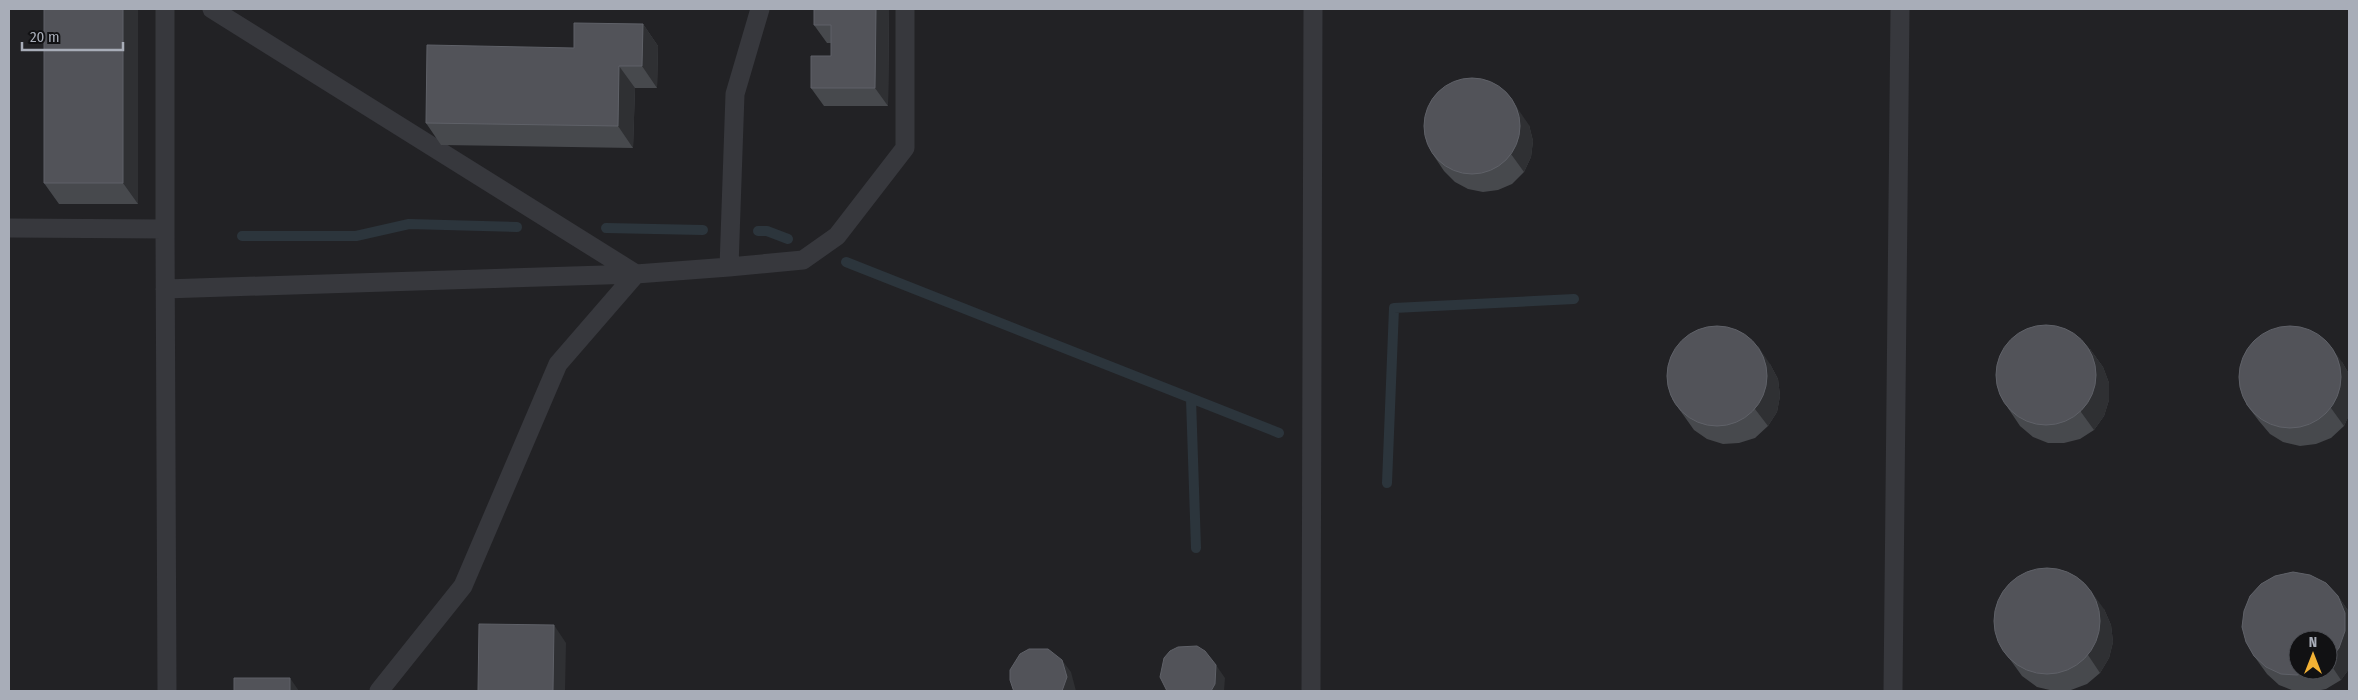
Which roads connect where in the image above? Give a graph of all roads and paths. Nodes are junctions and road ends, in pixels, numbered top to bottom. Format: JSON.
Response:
{"nodes":[{"id":1,"x":165,"y":9,"type":"edge"},
{"id":2,"x":212,"y":9,"type":"edge"},
{"id":3,"x":760,"y":9,"type":"edge"},
{"id":4,"x":905,"y":9,"type":"edge"},
{"id":5,"x":1313,"y":9,"type":"edge"},
{"id":6,"x":1900,"y":9,"type":"edge"},
{"id":7,"x":9,"y":228,"type":"edge"},
{"id":8,"x":165,"y":229,"type":"junction"},
{"id":9,"x":729,"y":267,"type":"junction"},
{"id":10,"x":636,"y":274,"type":"junction"},
{"id":11,"x":166,"y":289,"type":"junction"},
{"id":12,"x":167,"y":691,"type":"edge"},
{"id":13,"x":379,"y":691,"type":"edge"},
{"id":14,"x":1311,"y":691,"type":"edge"},
{"id":15,"x":1893,"y":691,"type":"edge"}],
"edges":[{"from":1,"to":8,"type":"lane"},
{"from":2,"to":10,"type":"lane"},
{"from":3,"to":9,"type":"lane"},
{"from":4,"to":9,"type":"lane"},
{"from":5,"to":14,"type":"lane"},
{"from":6,"to":15,"type":"lane"},
{"from":7,"to":8,"type":"lane"},
{"from":8,"to":11,"type":"lane"},
{"from":9,"to":10,"type":"lane"},
{"from":10,"to":11,"type":"lane"},
{"from":10,"to":13,"type":"lane"},
{"from":11,"to":12,"type":"lane"}]}
